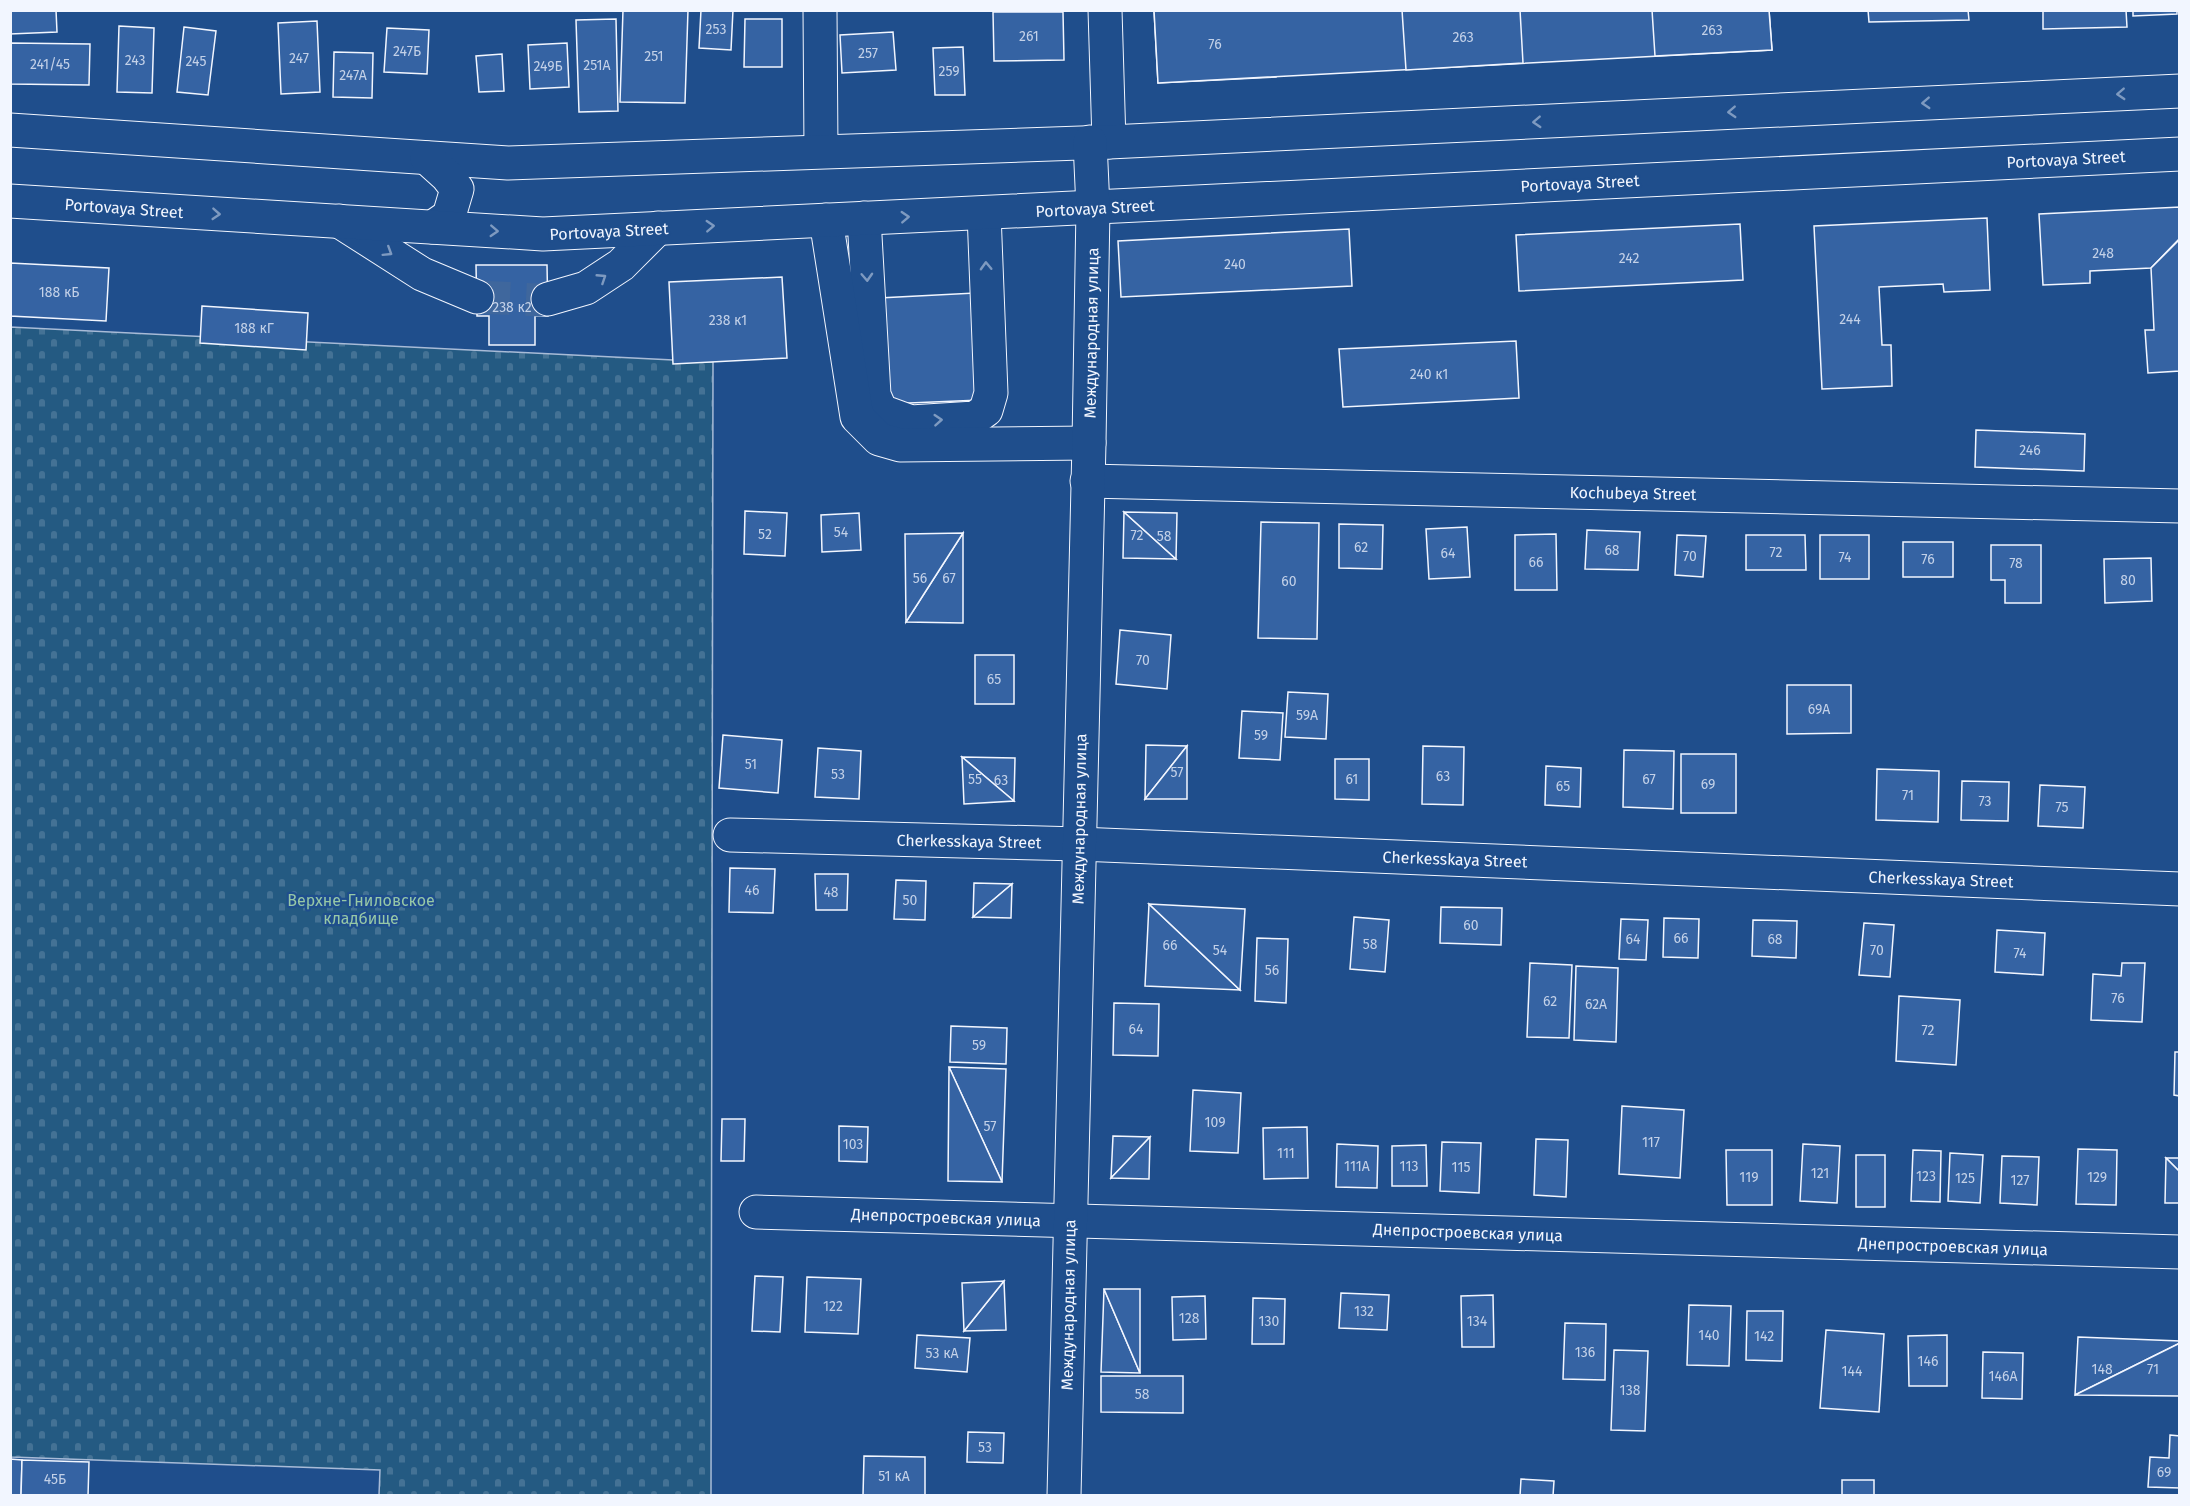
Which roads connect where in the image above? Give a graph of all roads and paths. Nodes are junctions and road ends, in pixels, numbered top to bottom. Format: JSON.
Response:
{"nodes":[{"id":1,"x":820,"y":10,"type":"edge"},
{"id":2,"x":1105,"y":10,"type":"edge"},
{"id":3,"x":2180,"y":91,"type":"edge"},
{"id":4,"x":10,"y":130,"type":"edge"},
{"id":5,"x":1100,"y":142,"type":"junction"},
{"id":6,"x":821,"y":151,"type":"junction"},
{"id":7,"x":2180,"y":154,"type":"edge"},
{"id":8,"x":427,"y":158,"type":"junction"},
{"id":9,"x":10,"y":201,"type":"edge"},
{"id":10,"x":1093,"y":208,"type":"junction"},
{"id":11,"x":984,"y":213,"type":"junction"},
{"id":12,"x":864,"y":218,"type":"junction"},
{"id":13,"x":826,"y":220,"type":"junction"},
{"id":14,"x":339,"y":221,"type":"junction"},
{"id":15,"x":433,"y":227,"type":"junction"},
{"id":16,"x":658,"y":228,"type":"junction"},
{"id":17,"x":477,"y":297,"type":"tunnel mouth"},
{"id":18,"x":548,"y":298,"type":"tunnel mouth"},
{"id":19,"x":1089,"y":443,"type":"junction"},
{"id":20,"x":1087,"y":481,"type":"junction"},
{"id":21,"x":2180,"y":506,"type":"edge"},
{"id":22,"x":730,"y":835,"type":"dead end"},
{"id":23,"x":1079,"y":844,"type":"junction"},
{"id":24,"x":2180,"y":889,"type":"edge"},
{"id":25,"x":756,"y":1212,"type":"dead end"},
{"id":26,"x":1070,"y":1220,"type":"junction"},
{"id":27,"x":2180,"y":1252,"type":"edge"},
{"id":28,"x":1064,"y":1496,"type":"edge"}],
"edges":[{"from":1,"to":6,"type":"main road"},
{"from":2,"to":5,"type":"main road","name":"Международная улица"},
{"from":3,"to":5,"type":"main road","one_way":true},
{"from":4,"to":8,"type":"main road"},
{"from":5,"to":6,"type":"main road"},
{"from":5,"to":10,"type":"main road","name":"Международная улица"},
{"from":6,"to":8,"type":"main road"},
{"from":7,"to":10,"type":"main road","name":"Portovaya Street"},
{"from":8,"to":15,"type":"main road"},
{"from":9,"to":14,"type":"main road","name":"Portovaya Street","one_way":true},
{"from":10,"to":11,"type":"main road","name":"Portovaya Street"},
{"from":10,"to":19,"type":"main road","name":"Международная улица"},
{"from":12,"to":11,"type":"main road","name":"Portovaya Street","one_way":true},
{"from":12,"to":11,"type":"main road","one_way":true},
{"from":12,"to":13,"type":"main road","name":"Portovaya Street"},
{"from":16,"to":13,"type":"main road","name":"Portovaya Street","one_way":true},
{"from":13,"to":19,"type":"main road"},
{"from":14,"to":15,"type":"main road","name":"Portovaya Street"},
{"from":14,"to":17,"type":"main road","one_way":true},
{"from":15,"to":16,"type":"main road","name":"Portovaya Street","one_way":true},
{"from":18,"to":16,"type":"main road","one_way":true},
{"from":19,"to":20,"type":"main road","name":"Международная улица"},
{"from":20,"to":21,"type":"main road","name":"Kochubeya Street"},
{"from":20,"to":23,"type":"main road","name":"Международная улица"},
{"from":22,"to":23,"type":"main road","name":"Cherkesskaya Street"},
{"from":23,"to":24,"type":"main road","name":"Cherkesskaya Street"},
{"from":23,"to":26,"type":"main road","name":"Международная улица"},
{"from":25,"to":26,"type":"main road","name":"Днепростроевская улица"},
{"from":26,"to":27,"type":"main road","name":"Днепростроевская улица"},
{"from":26,"to":28,"type":"main road","name":"Международная улица"}]}
